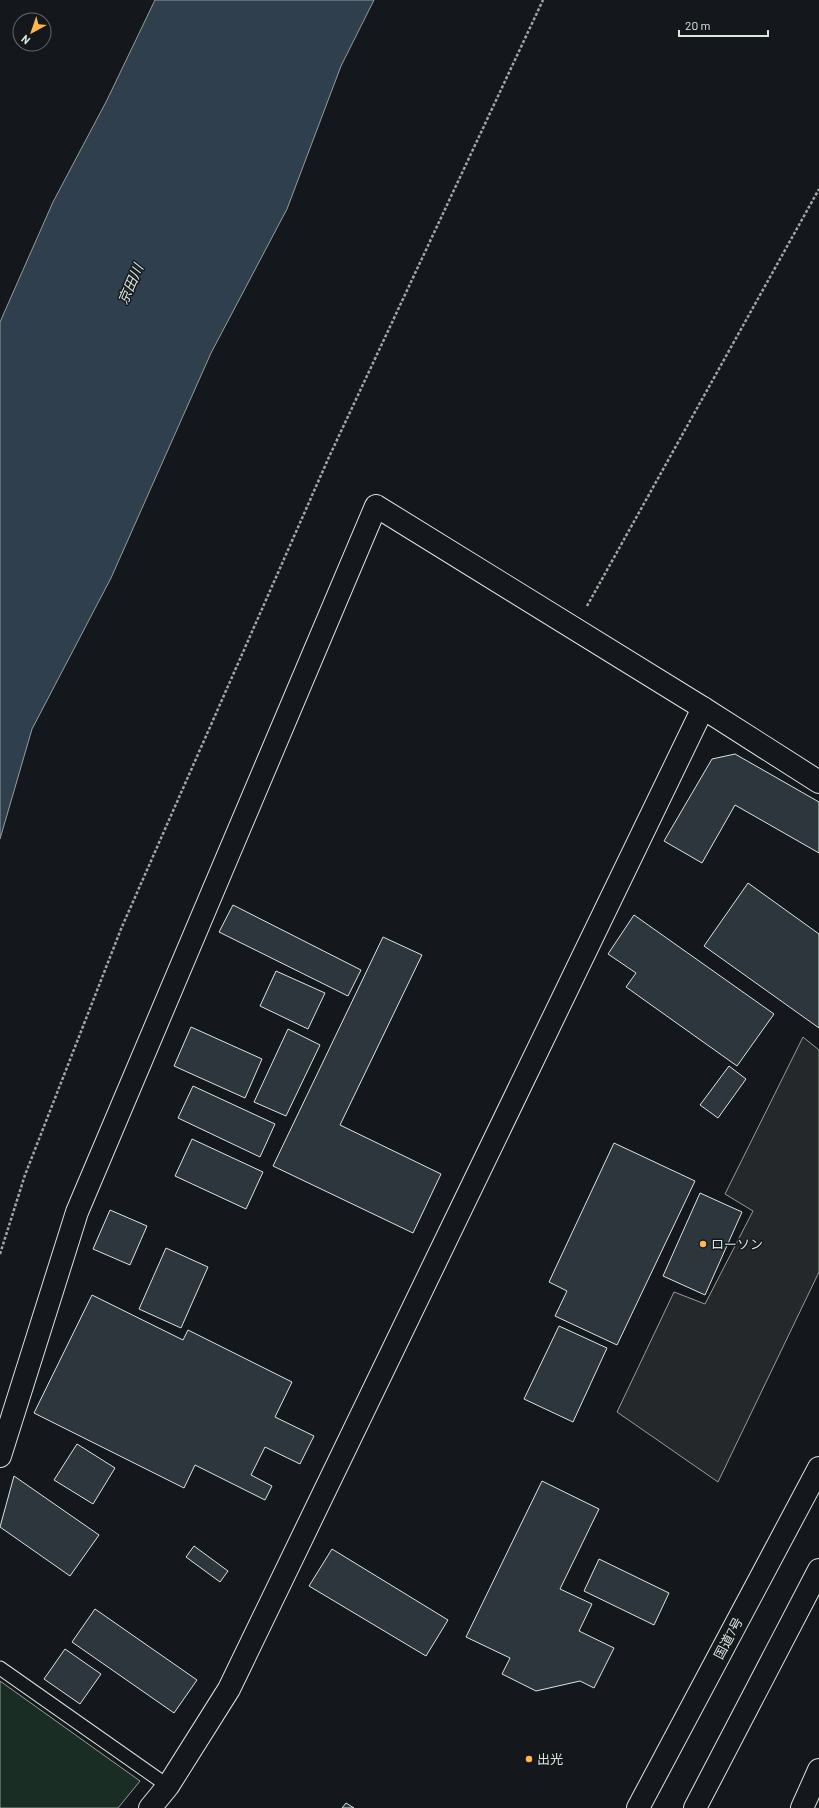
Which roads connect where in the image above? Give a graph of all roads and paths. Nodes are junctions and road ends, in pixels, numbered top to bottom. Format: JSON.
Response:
{"nodes":[{"id":1,"x":542,"y":0,"type":"edge"},
{"id":2,"x":819,"y":189,"type":"edge"},
{"id":3,"x":575,"y":629,"type":"junction"},
{"id":4,"x":703,"y":708,"type":"junction"},
{"id":5,"x":819,"y":782,"type":"edge"},
{"id":6,"x":0,"y":1254,"type":"edge"},
{"id":7,"x":0,"y":1456,"type":"edge"},
{"id":8,"x":819,"y":1468,"type":"edge"},
{"id":9,"x":819,"y":1570,"type":"edge"},
{"id":10,"x":0,"y":1668,"type":"edge"},
{"id":11,"x":819,"y":1770,"type":"edge"},
{"id":12,"x":168,"y":1786,"type":"junction"},
{"id":13,"x":150,"y":1808,"type":"edge"},
{"id":14,"x":638,"y":1808,"type":"edge"},
{"id":15,"x":695,"y":1808,"type":"edge"},
{"id":16,"x":802,"y":1808,"type":"edge"}],
"edges":[{"from":1,"to":6,"type":"path"},
{"from":2,"to":3,"type":"path"},
{"from":3,"to":4,"type":"main road"},
{"from":3,"to":7,"type":"main road"},
{"from":4,"to":5,"type":"main road"},
{"from":4,"to":12,"type":"main road"},
{"from":8,"to":14,"type":"main road","name":"国道7号"},
{"from":9,"to":15,"type":"main road"},
{"from":10,"to":12,"type":"lane"},
{"from":11,"to":16,"type":"main road"},
{"from":12,"to":13,"type":"main road"}]}
